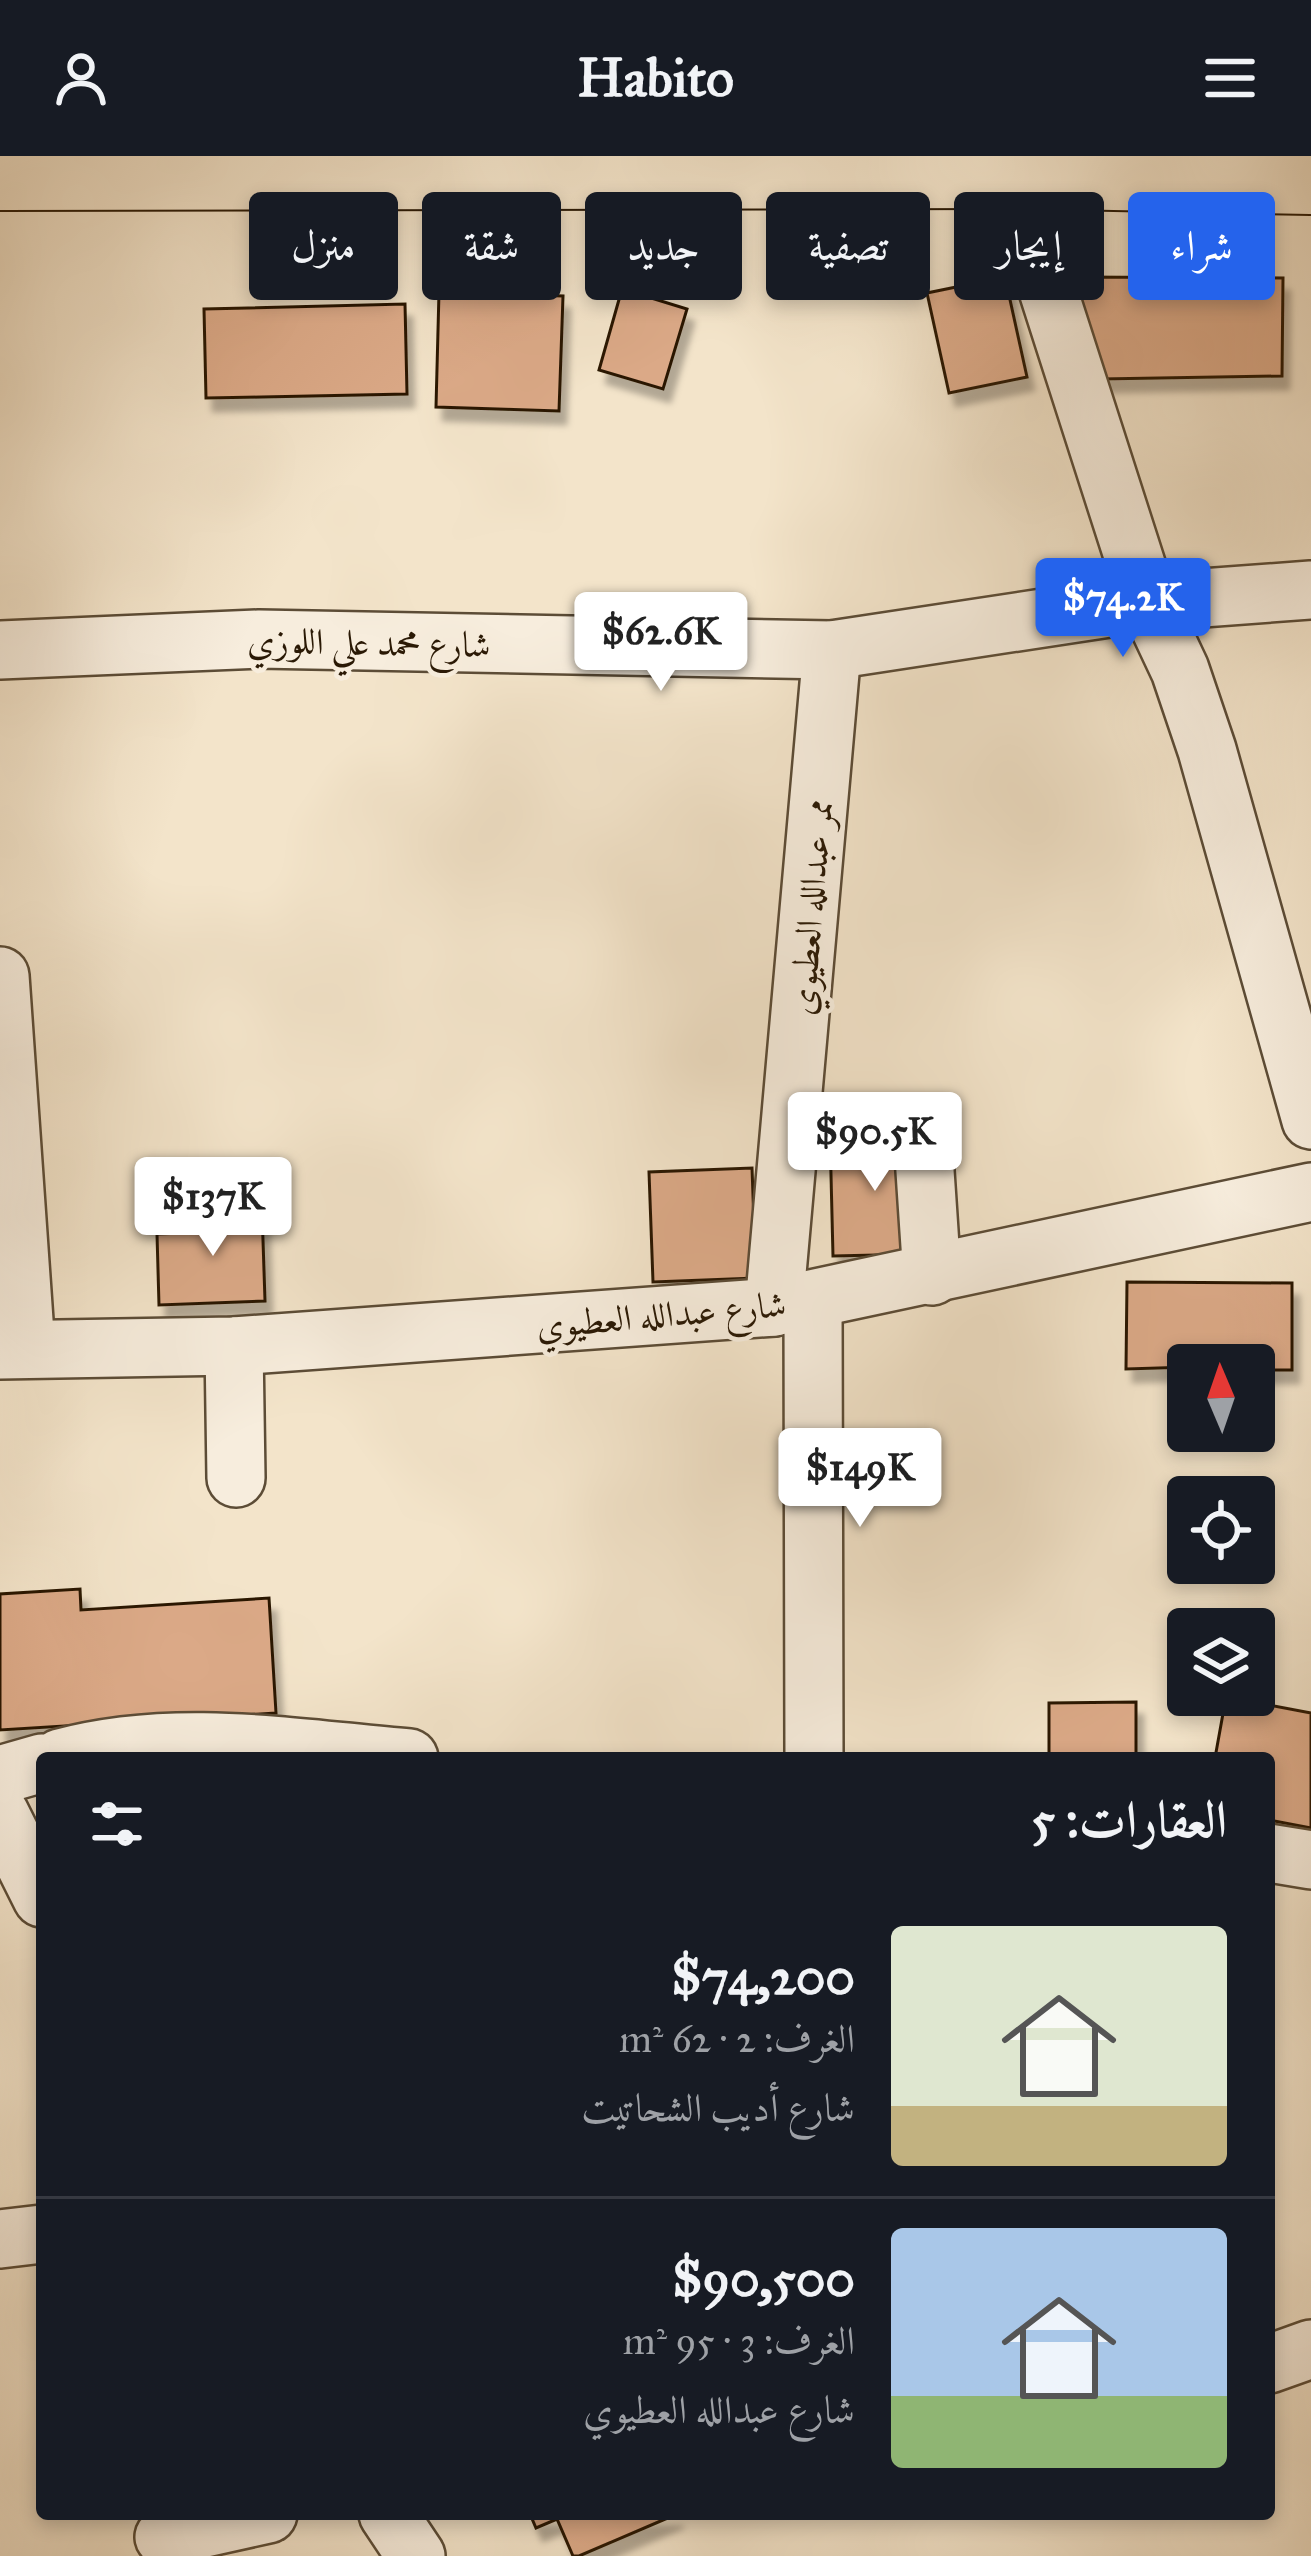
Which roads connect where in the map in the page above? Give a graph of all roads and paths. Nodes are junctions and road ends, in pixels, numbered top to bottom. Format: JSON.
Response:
{"nodes":[{"id":1,"x":1011,"y":176,"type":"junction"},
{"id":2,"x":0,"y":177,"type":"edge"},
{"id":3,"x":1311,"y":181,"type":"edge"},
{"id":4,"x":1311,"y":590,"type":"edge"},
{"id":5,"x":1148,"y":602,"type":"junction"},
{"id":6,"x":0,"y":650,"type":"edge"},
{"id":7,"x":832,"y":650,"type":"junction"},
{"id":8,"x":0,"y":976,"type":"edge"},
{"id":9,"x":1311,"y":1120,"type":"edge"},
{"id":10,"x":923,"y":1142,"type":"dead end"},
{"id":11,"x":1311,"y":1192,"type":"edge"},
{"id":12,"x":932,"y":1276,"type":"junction"},
{"id":13,"x":794,"y":1304,"type":"junction"},
{"id":14,"x":234,"y":1346,"type":"junction"},
{"id":15,"x":13,"y":1349,"type":"edge"},
{"id":16,"x":236,"y":1478,"type":"dead end"},
{"id":17,"x":90,"y":1752,"type":"edge"},
{"id":18,"x":337,"y":1752,"type":"edge"},
{"id":19,"x":814,"y":1752,"type":"edge"},
{"id":20,"x":36,"y":1765,"type":"edge"},
{"id":21,"x":0,"y":1775,"type":"edge"},
{"id":22,"x":0,"y":1814,"type":"edge"},
{"id":23,"x":1275,"y":1854,"type":"edge"},
{"id":24,"x":1311,"y":1860,"type":"edge"},
{"id":25,"x":36,"y":1886,"type":"edge"},
{"id":26,"x":36,"y":2235,"type":"edge"},
{"id":27,"x":0,"y":2239,"type":"edge"},
{"id":28,"x":1311,"y":2349,"type":"edge"},
{"id":29,"x":1275,"y":2362,"type":"edge"},
{"id":30,"x":241,"y":2520,"type":"edge"},
{"id":31,"x":392,"y":2520,"type":"edge"},
{"id":32,"x":164,"y":2537,"type":"dead end"},
{"id":33,"x":416,"y":2556,"type":"edge"}],
"edges":[{"from":1,"to":2,"type":"main road"},
{"from":1,"to":3,"type":"main road"},
{"from":1,"to":5,"type":"street"},
{"from":4,"to":5,"type":"street","name":"شارع محمد علي اللوزي"},
{"from":5,"to":7,"type":"street","name":"شارع محمد علي اللوزي"},
{"from":5,"to":9,"type":"street"},
{"from":6,"to":7,"type":"street","name":"شارع محمد علي اللوزي"},
{"from":7,"to":13,"type":"street","name":"ممر عبدالله العطيوي"},
{"from":8,"to":15,"type":"street"},
{"from":10,"to":12,"type":"street"},
{"from":11,"to":12,"type":"street","name":"شارع عبدالله العطيوي"},
{"from":12,"to":13,"type":"street","name":"شارع عبدالله العطيوي"},
{"from":13,"to":14,"type":"street","name":"شارع عبدالله العطيوي"},
{"from":13,"to":19,"type":"street","name":"ممر عبدالله العطيوي"},
{"from":14,"to":15,"type":"street","name":"شارع عبدالله العطيوي"},
{"from":14,"to":16,"type":"street"},
{"from":17,"to":18,"type":"street"},
{"from":20,"to":21,"type":"street"},
{"from":22,"to":25,"type":"street"},
{"from":23,"to":24,"type":"street"},
{"from":26,"to":27,"type":"street"},
{"from":28,"to":29,"type":"street"},
{"from":30,"to":32,"type":"street"},
{"from":31,"to":33,"type":"street"}]}
